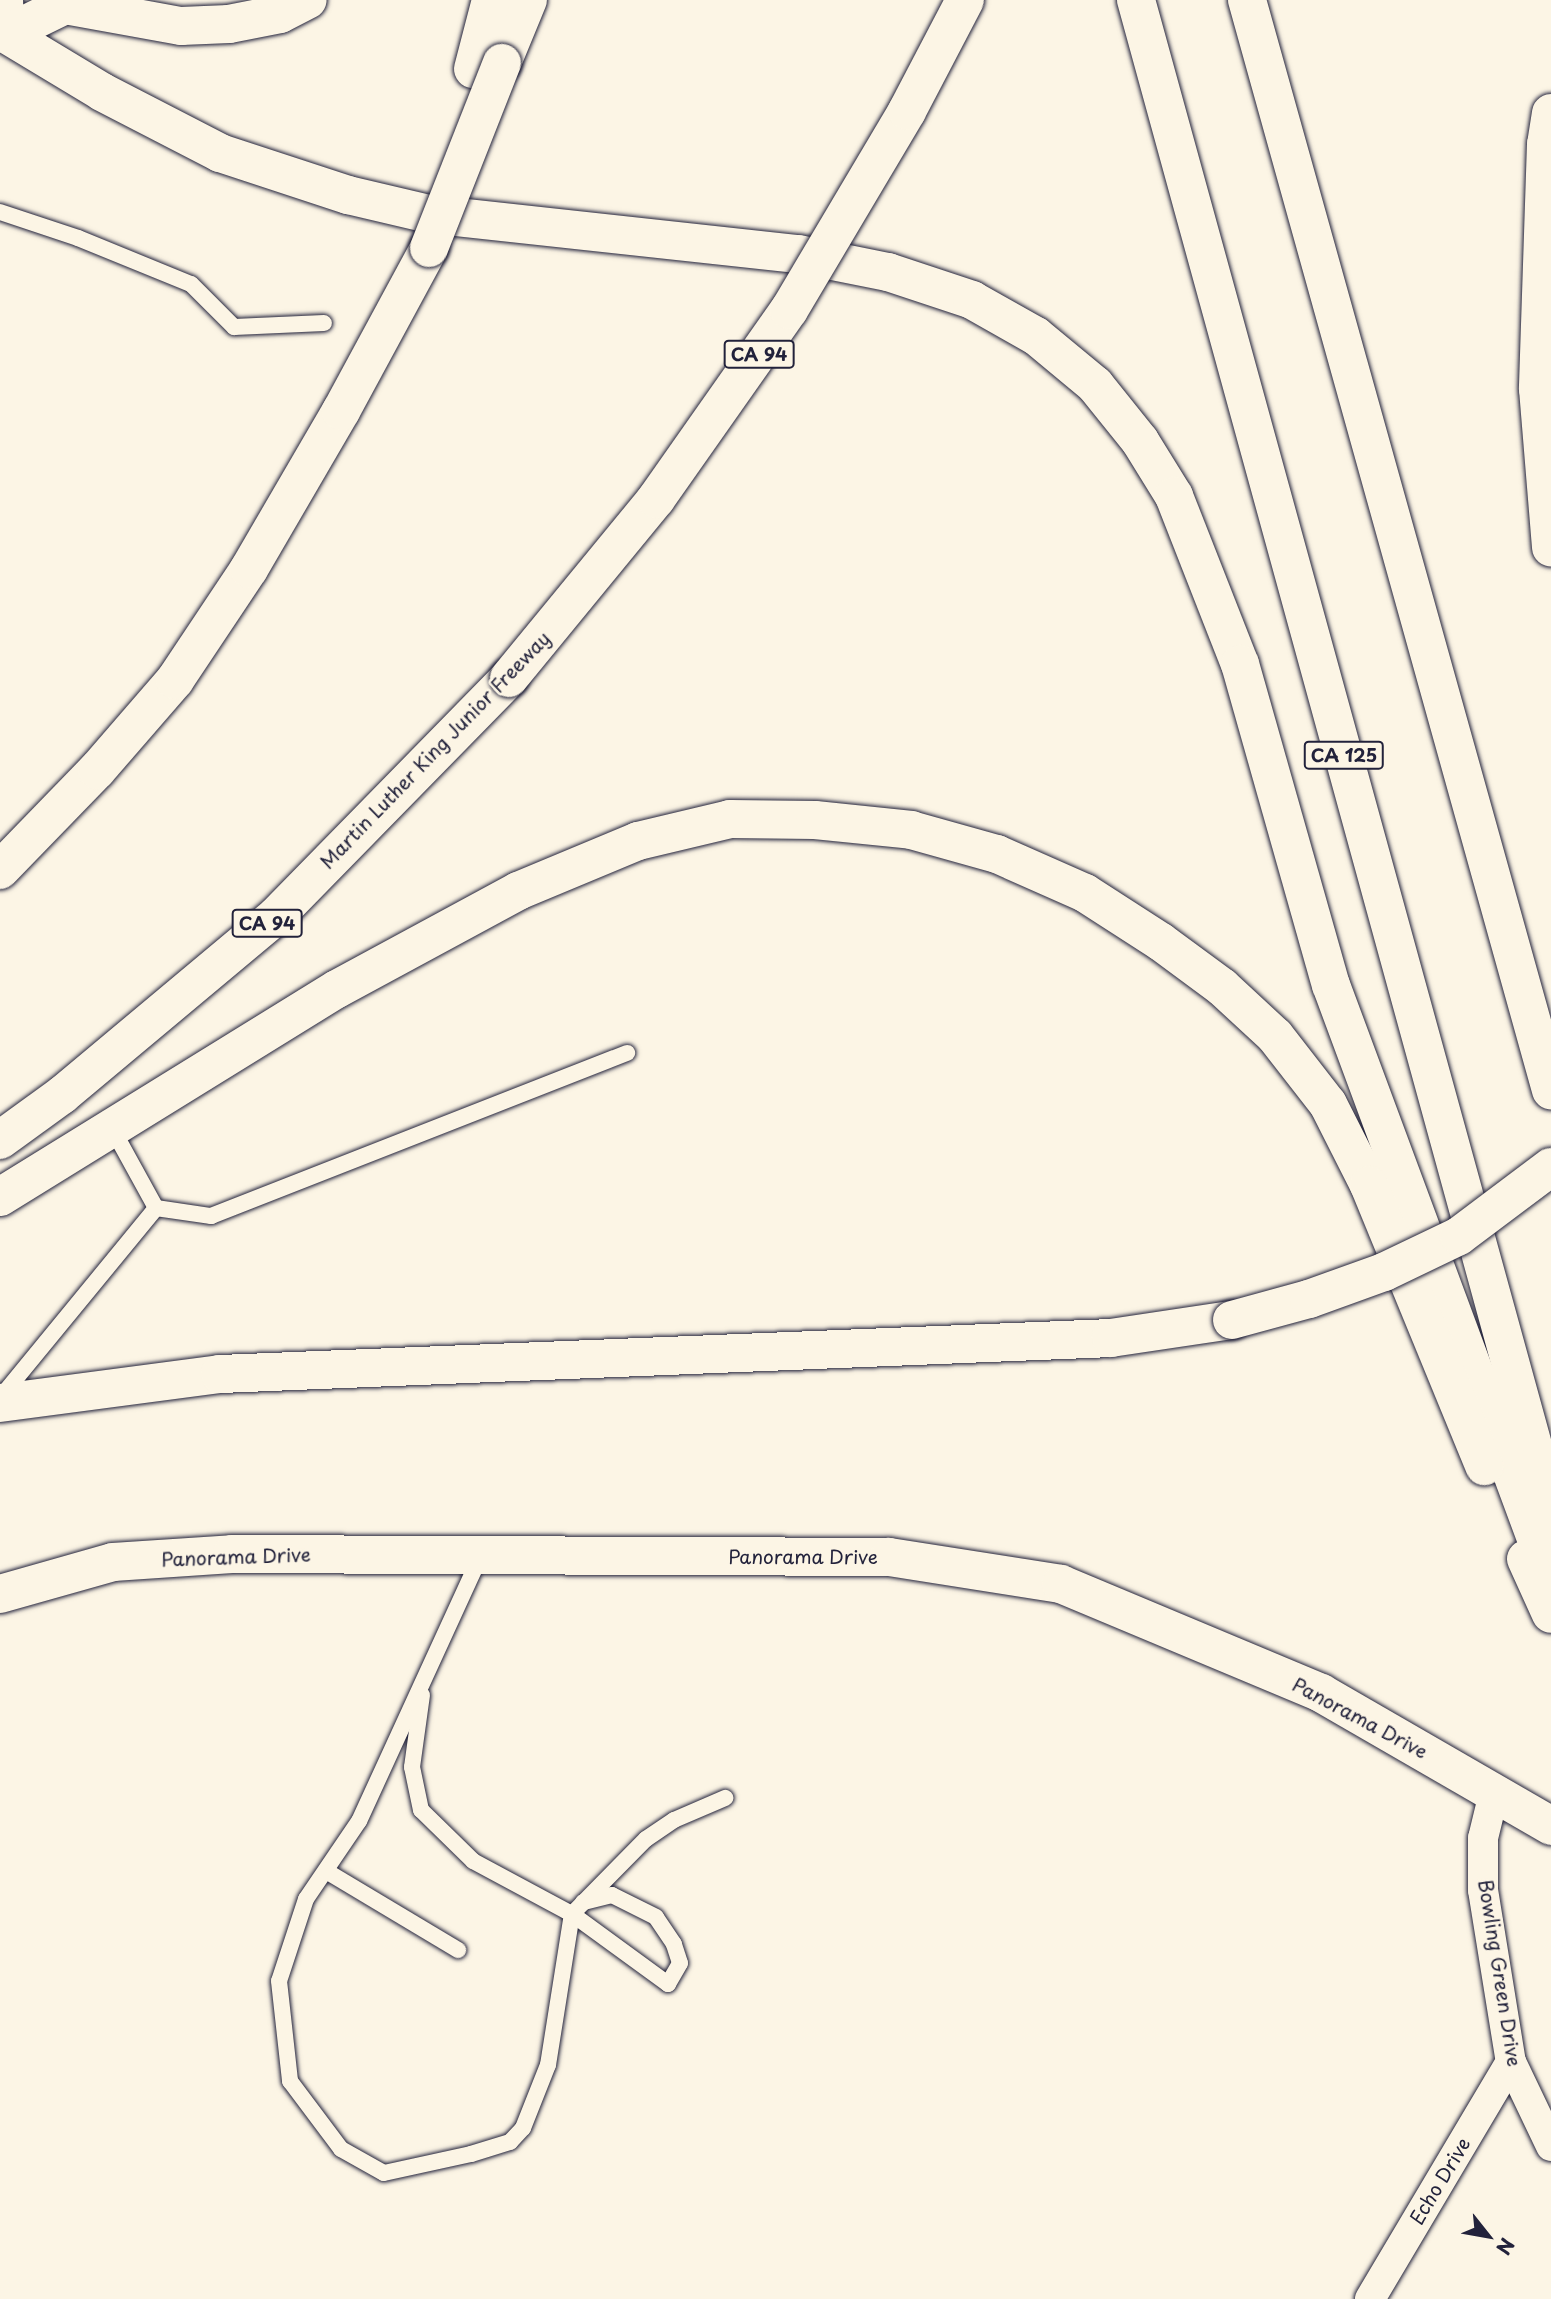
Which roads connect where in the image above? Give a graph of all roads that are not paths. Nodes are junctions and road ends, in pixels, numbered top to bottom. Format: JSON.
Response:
{"nodes":[{"id":1,"x":33,"y":0,"type":"edge"},
{"id":2,"x":144,"y":0,"type":"edge"},
{"id":3,"x":308,"y":0,"type":"edge"},
{"id":4,"x":491,"y":0,"type":"edge"},
{"id":5,"x":528,"y":0,"type":"edge"},
{"id":6,"x":965,"y":0,"type":"edge"},
{"id":7,"x":1136,"y":0,"type":"edge"},
{"id":8,"x":1247,"y":0,"type":"edge"},
{"id":9,"x":3,"y":26,"type":"edge"},
{"id":10,"x":181,"y":26,"type":"junction"},
{"id":11,"x":488,"y":66,"type":"junction"},
{"id":12,"x":1551,"y":113,"type":"edge"},
{"id":13,"x":0,"y":212,"type":"edge"},
{"id":14,"x":324,"y":323,"type":"dead end"},
{"id":15,"x":1551,"y":547,"type":"edge"},
{"id":16,"x":0,"y":870,"type":"edge"},
{"id":17,"x":627,"y":1053,"type":"dead end"},
{"id":18,"x":1551,"y":1090,"type":"edge"},
{"id":19,"x":112,"y":1128,"type":"junction"},
{"id":20,"x":0,"y":1140,"type":"edge"},
{"id":21,"x":1551,"y":1167,"type":"edge"},
{"id":22,"x":0,"y":1196,"type":"edge"},
{"id":23,"x":156,"y":1208,"type":"junction"},
{"id":24,"x":0,"y":1401,"type":"edge"},
{"id":25,"x":1551,"y":1511,"type":"edge"},
{"id":26,"x":481,"y":1555,"type":"junction"},
{"id":27,"x":1551,"y":1579,"type":"edge"},
{"id":28,"x":0,"y":1594,"type":"edge"},
{"id":29,"x":1551,"y":1614,"type":"edge"},
{"id":30,"x":424,"y":1679,"type":"junction"},
{"id":31,"x":1494,"y":1793,"type":"junction"},
{"id":32,"x":725,"y":1798,"type":"dead end"},
{"id":33,"x":1551,"y":1826,"type":"edge"},
{"id":34,"x":326,"y":1871,"type":"junction"},
{"id":35,"x":583,"y":1902,"type":"junction"},
{"id":36,"x":572,"y":1914,"type":"junction"},
{"id":37,"x":458,"y":1950,"type":"dead end"},
{"id":38,"x":1511,"y":2062,"type":"junction"},
{"id":39,"x":1551,"y":2146,"type":"edge"},
{"id":40,"x":1370,"y":2299,"type":"edge"}],
"edges":[{"from":1,"to":9,"type":"main road"},
{"from":2,"to":10,"type":"main road"},
{"from":3,"to":10,"type":"main road"},
{"from":4,"to":11,"type":"main road"},
{"from":5,"to":11,"type":"main road"},
{"from":6,"to":20,"type":"main road","name":"Martin Luther King Junior Freeway","number":"CA 94","bridge":true},
{"from":7,"to":25,"type":"main road","number":"CA 125"},
{"from":8,"to":18,"type":"main road"},
{"from":9,"to":10,"type":"main road"},
{"from":9,"to":27,"type":"main road"},
{"from":11,"to":16,"type":"main road","bridge":true},
{"from":12,"to":15,"type":"main road"},
{"from":13,"to":14,"type":"lane"},
{"from":17,"to":23,"type":"lane"},
{"from":19,"to":22,"type":"main road"},
{"from":19,"to":23,"type":"lane"},
{"from":19,"to":29,"type":"main road"},
{"from":21,"to":24,"type":"main road","bridge":true},
{"from":23,"to":24,"type":"lane"},
{"from":26,"to":28,"type":"main road","name":"Panorama Drive"},
{"from":26,"to":30,"type":"lane"},
{"from":26,"to":31,"type":"main road","name":"Panorama Drive"},
{"from":30,"to":34,"type":"lane"},
{"from":30,"to":36,"type":"lane"},
{"from":31,"to":33,"type":"main road","name":"Panorama Drive"},
{"from":31,"to":38,"type":"street","name":"Bowling Green Drive"},
{"from":32,"to":35,"type":"lane"},
{"from":34,"to":36,"type":"lane"},
{"from":34,"to":37,"type":"lane"},
{"from":35,"to":36,"type":"lane"},
{"from":35,"to":36,"type":"lane"},
{"from":38,"to":39,"type":"street","name":"Bowling Green Drive"},
{"from":38,"to":40,"type":"street","name":"Echo Drive"}]}
